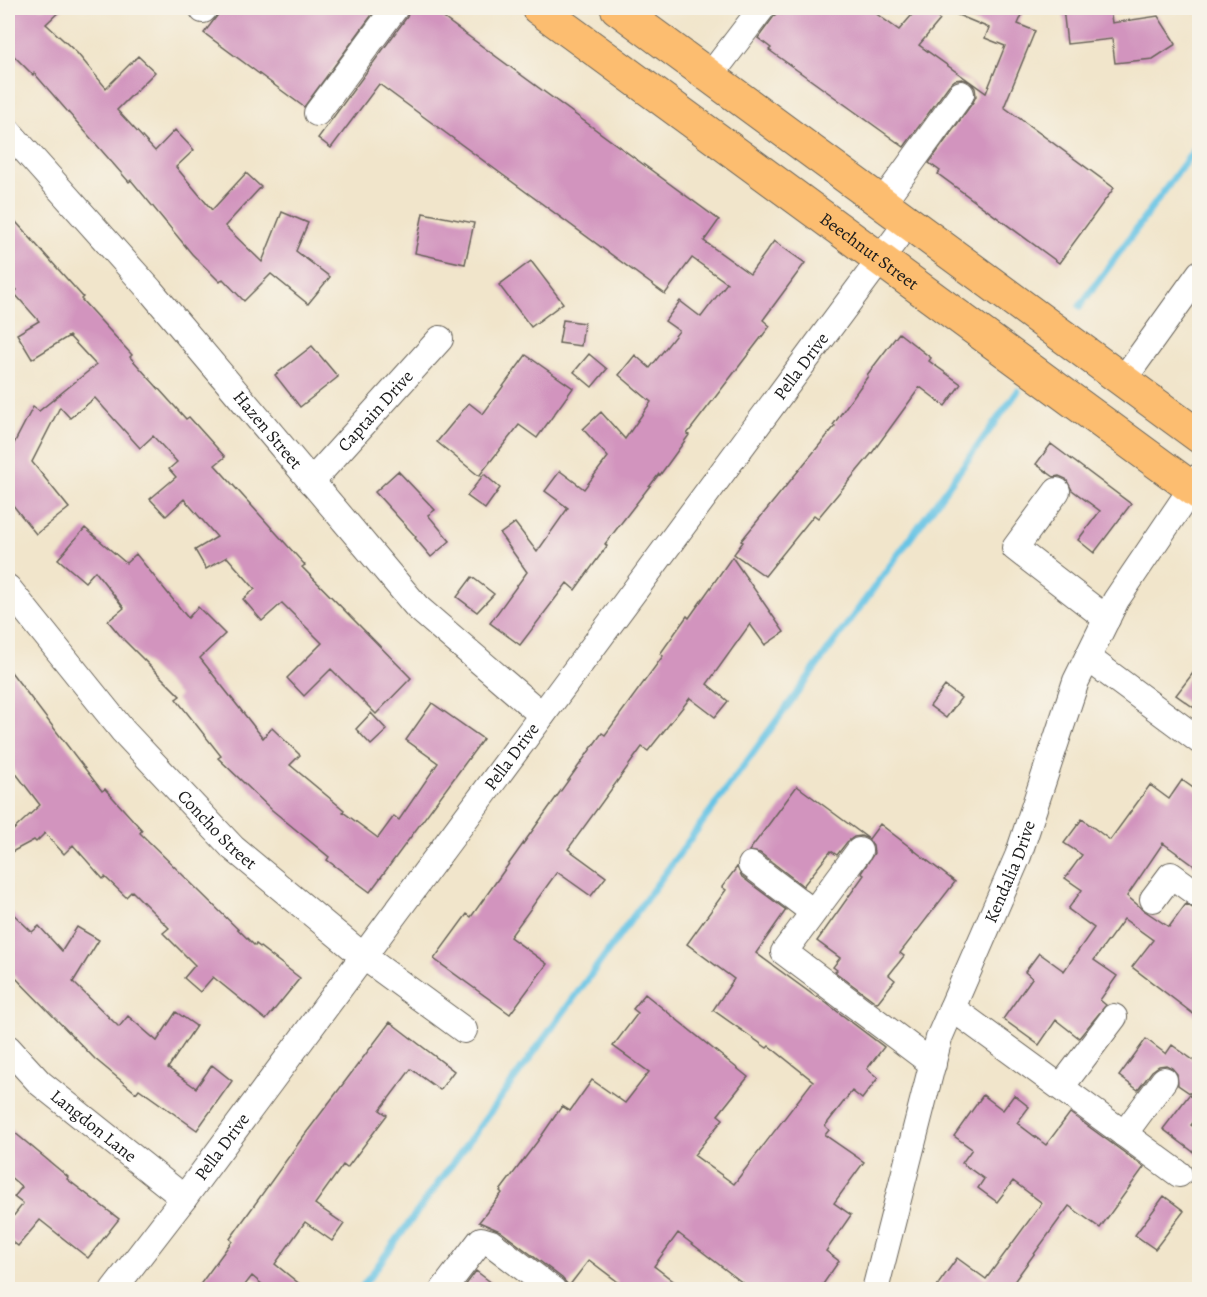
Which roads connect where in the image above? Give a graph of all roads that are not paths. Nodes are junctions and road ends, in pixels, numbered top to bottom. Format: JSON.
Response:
{"nodes":[{"id":1,"x":395,"y":8,"type":"edge"},
{"id":2,"x":538,"y":8,"type":"edge"},
{"id":3,"x":617,"y":8,"type":"edge"},
{"id":4,"x":762,"y":8,"type":"edge"},
{"id":5,"x":710,"y":76,"type":"junction"},
{"id":6,"x":961,"y":94,"type":"dead end"},
{"id":7,"x":317,"y":113,"type":"dead end"},
{"id":8,"x":8,"y":131,"type":"edge"},
{"id":9,"x":882,"y":203,"type":"junction"},
{"id":10,"x":908,"y":222,"type":"junction"},
{"id":11,"x":879,"y":260,"type":"junction"},
{"id":12,"x":1199,"y":274,"type":"edge"},
{"id":13,"x":440,"y":339,"type":"dead end"},
{"id":14,"x":1123,"y":380,"type":"junction"},
{"id":15,"x":1200,"y":437,"type":"edge"},
{"id":16,"x":311,"y":482,"type":"junction"},
{"id":17,"x":1197,"y":486,"type":"edge"},
{"id":18,"x":1057,"y":491,"type":"dead end"},
{"id":19,"x":8,"y":588,"type":"edge"},
{"id":20,"x":1107,"y":619,"type":"junction"},
{"id":21,"x":1088,"y":658,"type":"junction"},
{"id":22,"x":543,"y":715,"type":"junction"},
{"id":23,"x":1200,"y":741,"type":"edge"},
{"id":24,"x":859,"y":852,"type":"dead end"},
{"id":25,"x":751,"y":865,"type":"dead end"},
{"id":26,"x":1200,"y":896,"type":"edge"},
{"id":27,"x":1153,"y":899,"type":"dead end"},
{"id":28,"x":813,"y":912,"type":"junction"},
{"id":29,"x":363,"y":956,"type":"junction"},
{"id":30,"x":952,"y":1008,"type":"junction"},
{"id":31,"x":1114,"y":1017,"type":"dead end"},
{"id":32,"x":464,"y":1030,"type":"dead end"},
{"id":33,"x":8,"y":1048,"type":"edge"},
{"id":34,"x":933,"y":1064,"type":"junction"},
{"id":35,"x":1164,"y":1080,"type":"dead end"},
{"id":36,"x":1061,"y":1087,"type":"junction"},
{"id":37,"x":1124,"y":1134,"type":"junction"},
{"id":38,"x":1179,"y":1174,"type":"dead end"},
{"id":39,"x":184,"y":1198,"type":"junction"},
{"id":40,"x":112,"y":1290,"type":"edge"},
{"id":41,"x":443,"y":1290,"type":"edge"},
{"id":42,"x":553,"y":1290,"type":"edge"},
{"id":43,"x":875,"y":1290,"type":"edge"}],
"edges":[{"from":1,"to":7,"type":"street"},
{"from":2,"to":11,"type":"main road","name":"Beechnut Street"},
{"from":3,"to":5,"type":"main road"},
{"from":4,"to":5,"type":"street"},
{"from":5,"to":9,"type":"main road"},
{"from":6,"to":9,"type":"street"},
{"from":8,"to":16,"type":"street","name":"Hazen Street"},
{"from":9,"to":10,"type":"main road"},
{"from":10,"to":11,"type":"street","name":"Pella Drive"},
{"from":10,"to":14,"type":"main road"},
{"from":11,"to":17,"type":"main road","name":"Beechnut Street"},
{"from":11,"to":22,"type":"street","name":"Pella Drive"},
{"from":12,"to":14,"type":"street"},
{"from":13,"to":16,"type":"street","name":"Captain Drive"},
{"from":14,"to":15,"type":"main road"},
{"from":16,"to":22,"type":"street","name":"Hazen Street"},
{"from":17,"to":20,"type":"street","name":"Kendalia Drive"},
{"from":18,"to":20,"type":"street"},
{"from":19,"to":29,"type":"street","name":"Concho Street"},
{"from":20,"to":21,"type":"street","name":"Kendalia Drive"},
{"from":21,"to":23,"type":"street"},
{"from":21,"to":30,"type":"street","name":"Kendalia Drive"},
{"from":22,"to":29,"type":"street","name":"Pella Drive"},
{"from":24,"to":28,"type":"street"},
{"from":25,"to":28,"type":"street"},
{"from":26,"to":27,"type":"street"},
{"from":28,"to":34,"type":"street"},
{"from":29,"to":32,"type":"street","name":"Concho Street"},
{"from":29,"to":39,"type":"street","name":"Pella Drive"},
{"from":30,"to":34,"type":"street","name":"Kendalia Drive"},
{"from":30,"to":36,"type":"street"},
{"from":31,"to":36,"type":"street"},
{"from":33,"to":39,"type":"street","name":"Langdon Lane"},
{"from":34,"to":43,"type":"street","name":"Kendalia Drive"},
{"from":35,"to":37,"type":"street"},
{"from":36,"to":37,"type":"street"},
{"from":37,"to":38,"type":"street"},
{"from":39,"to":40,"type":"street","name":"Pella Drive"},
{"from":41,"to":42,"type":"street"}]}
